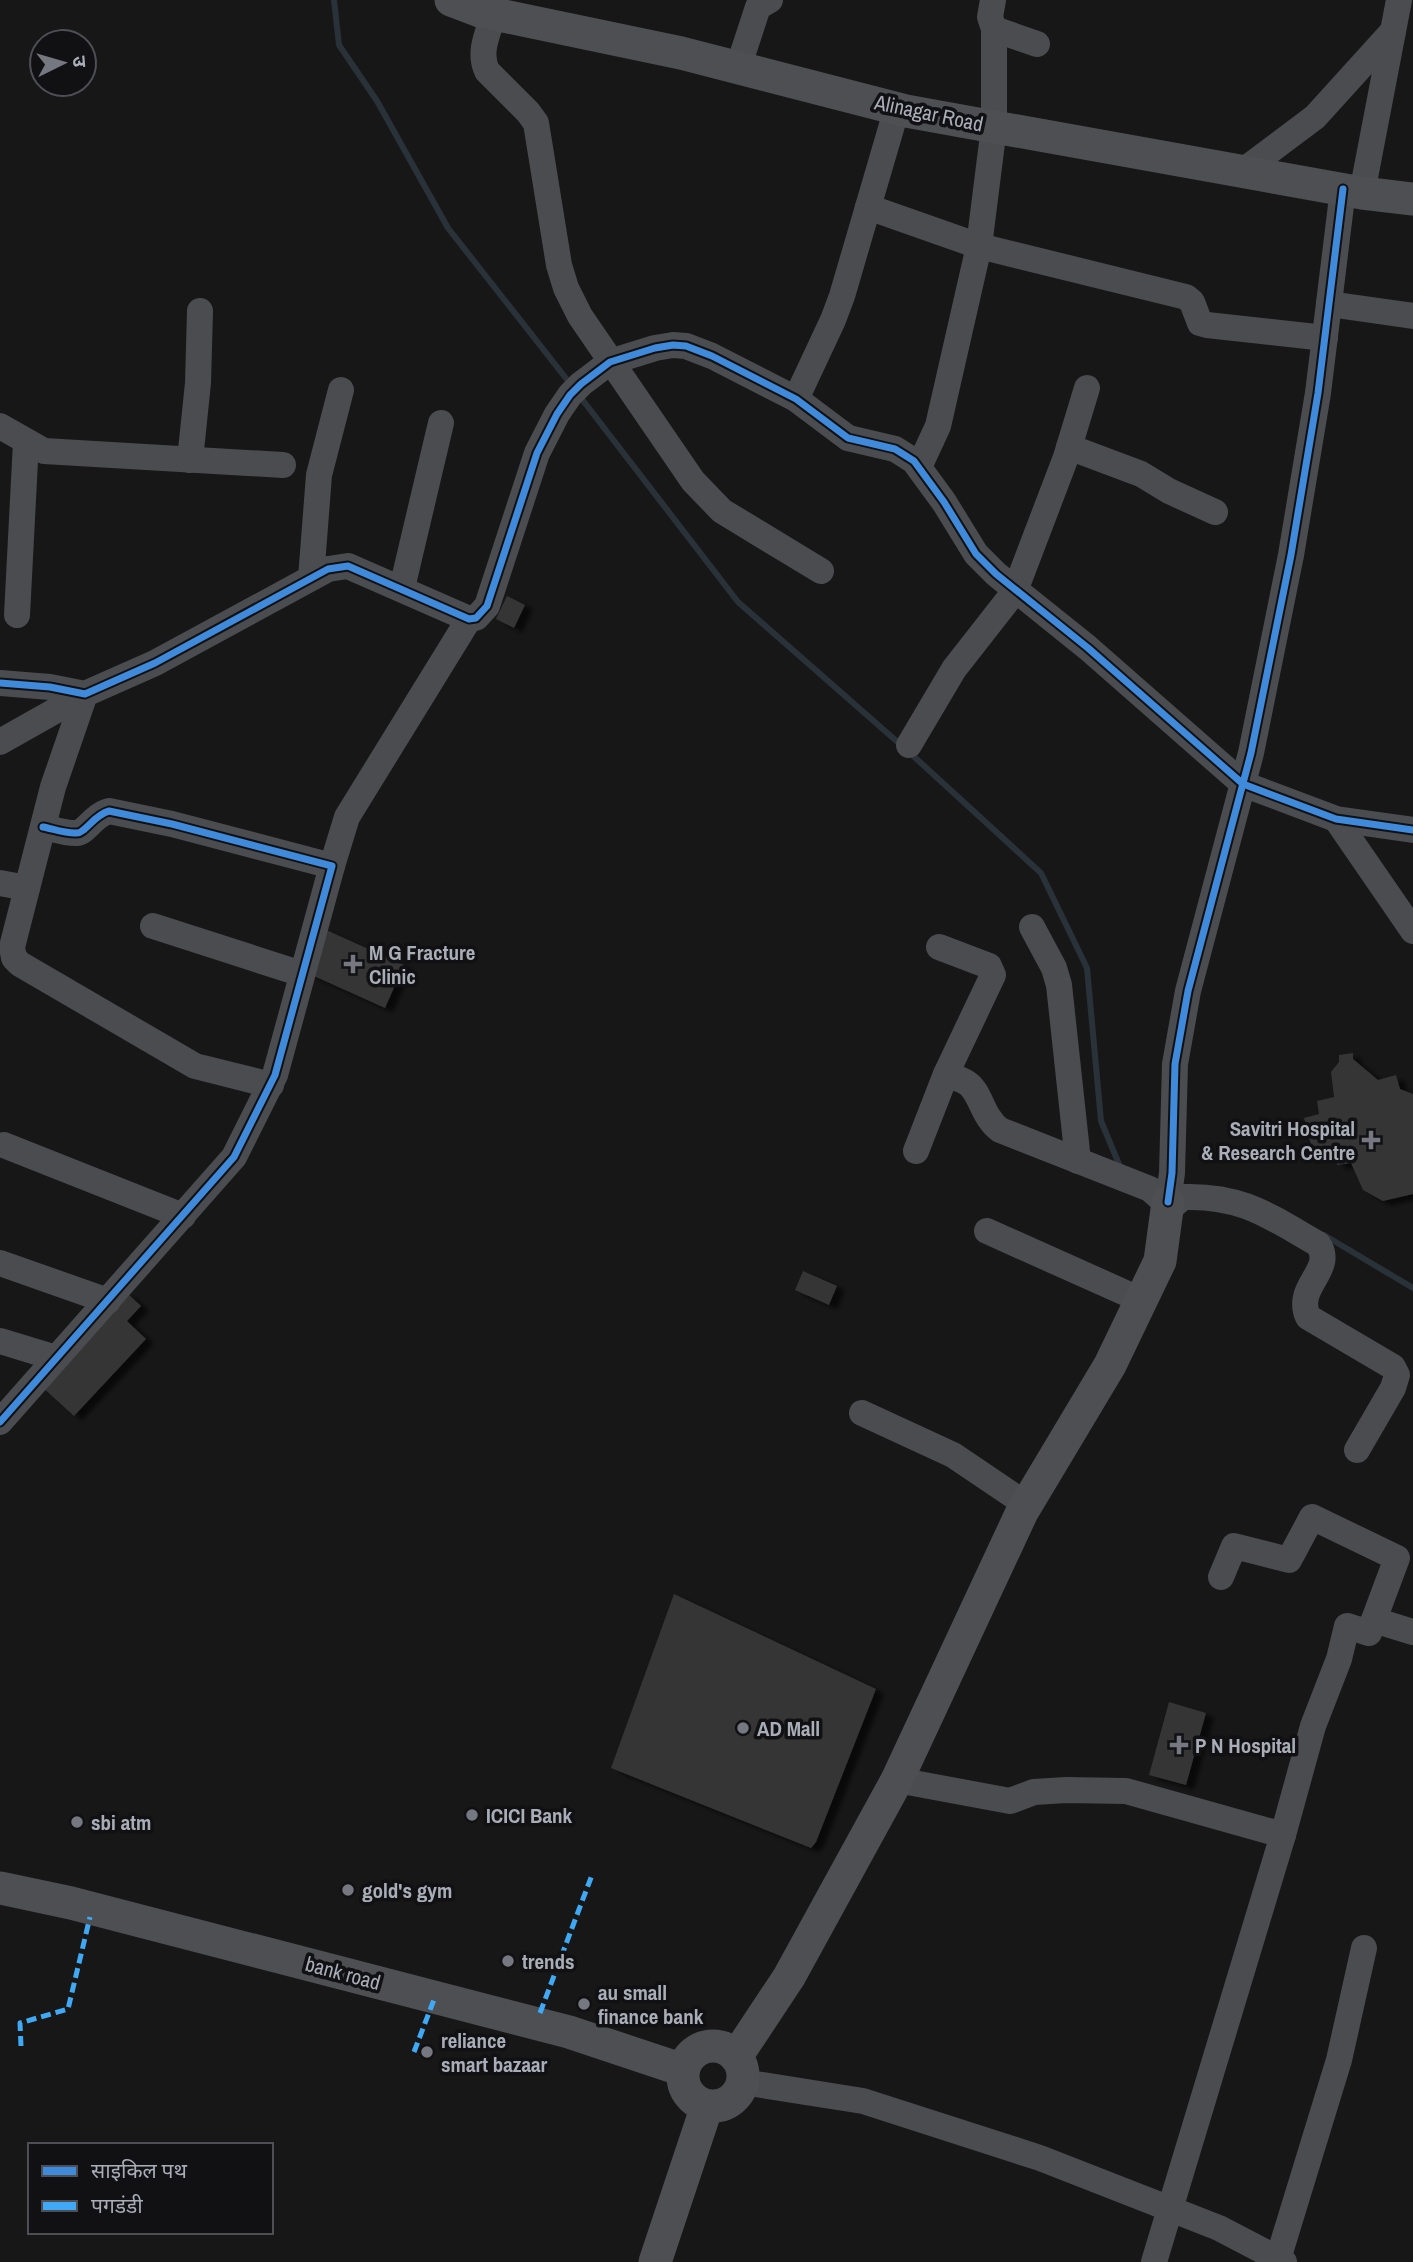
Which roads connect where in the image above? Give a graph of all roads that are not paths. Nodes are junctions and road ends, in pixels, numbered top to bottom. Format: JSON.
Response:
{"nodes":[{"id":1,"x":451,"y":0,"type":"edge"},
{"id":2,"x":993,"y":0,"type":"edge"},
{"id":3,"x":1399,"y":0,"type":"edge"},
{"id":4,"x":756,"y":2,"type":"edge"},
{"id":5,"x":494,"y":14,"type":"junction"},
{"id":6,"x":994,"y":29,"type":"junction"},
{"id":7,"x":1393,"y":31,"type":"junction"},
{"id":8,"x":1037,"y":44,"type":"dead end"},
{"id":9,"x":738,"y":68,"type":"junction"},
{"id":10,"x":897,"y":108,"type":"junction"},
{"id":11,"x":994,"y":127,"type":"junction"},
{"id":12,"x":1242,"y":171,"type":"junction"},
{"id":13,"x":1353,"y":191,"type":"junction"},
{"id":14,"x":1410,"y":205,"type":"edge"},
{"id":15,"x":868,"y":207,"type":"junction"},
{"id":16,"x":979,"y":246,"type":"junction"},
{"id":17,"x":1329,"y":304,"type":"junction"},
{"id":18,"x":200,"y":311,"type":"dead end"},
{"id":19,"x":1413,"y":316,"type":"edge"},
{"id":20,"x":1325,"y":338,"type":"junction"},
{"id":21,"x":610,"y":362,"type":"junction"},
{"id":22,"x":1087,"y":388,"type":"dead end"},
{"id":23,"x":341,"y":390,"type":"dead end"},
{"id":24,"x":796,"y":398,"type":"junction"},
{"id":25,"x":440,"y":423,"type":"dead end"},
{"id":26,"x":0,"y":426,"type":"edge"},
{"id":27,"x":26,"y":442,"type":"junction"},
{"id":28,"x":1069,"y":447,"type":"junction"},
{"id":29,"x":190,"y":460,"type":"junction"},
{"id":30,"x":283,"y":465,"type":"dead end"},
{"id":31,"x":919,"y":467,"type":"junction"},
{"id":32,"x":1215,"y":512,"type":"dead end"},
{"id":33,"x":821,"y":570,"type":"dead end"},
{"id":34,"x":311,"y":578,"type":"junction"},
{"id":35,"x":402,"y":588,"type":"junction"},
{"id":36,"x":1015,"y":591,"type":"junction"},
{"id":37,"x":17,"y":615,"type":"dead end"},
{"id":38,"x":469,"y":619,"type":"junction"},
{"id":39,"x":0,"y":683,"type":"edge"},
{"id":40,"x":85,"y":694,"type":"junction"},
{"id":41,"x":0,"y":742,"type":"edge"},
{"id":42,"x":909,"y":745,"type":"dead end"},
{"id":43,"x":1243,"y":783,"type":"junction"},
{"id":44,"x":1336,"y":819,"type":"junction"},
{"id":45,"x":43,"y":827,"type":"junction"},
{"id":46,"x":1413,"y":830,"type":"edge"},
{"id":47,"x":332,"y":866,"type":"junction"},
{"id":48,"x":0,"y":883,"type":"edge"},
{"id":49,"x":27,"y":888,"type":"junction"},
{"id":50,"x":153,"y":926,"type":"dead end"},
{"id":51,"x":1032,"y":927,"type":"dead end"},
{"id":52,"x":1413,"y":931,"type":"edge"},
{"id":53,"x":939,"y":947,"type":"dead end"},
{"id":54,"x":302,"y":974,"type":"junction"},
{"id":55,"x":946,"y":1074,"type":"junction"},
{"id":56,"x":271,"y":1085,"type":"junction"},
{"id":57,"x":4,"y":1145,"type":"dead end"},
{"id":58,"x":916,"y":1151,"type":"dead end"},
{"id":59,"x":1078,"y":1161,"type":"junction"},
{"id":60,"x":1168,"y":1201,"type":"junction"},
{"id":61,"x":183,"y":1216,"type":"junction"},
{"id":62,"x":987,"y":1231,"type":"dead end"},
{"id":63,"x":0,"y":1263,"type":"edge"},
{"id":64,"x":1141,"y":1300,"type":"junction"},
{"id":65,"x":108,"y":1301,"type":"junction"},
{"id":66,"x":0,"y":1341,"type":"edge"},
{"id":67,"x":57,"y":1358,"type":"junction"},
{"id":68,"x":862,"y":1413,"type":"dead end"},
{"id":69,"x":0,"y":1422,"type":"edge"},
{"id":70,"x":1357,"y":1450,"type":"dead end"},
{"id":71,"x":1027,"y":1505,"type":"junction"},
{"id":72,"x":1221,"y":1577,"type":"dead end"},
{"id":73,"x":1374,"y":1620,"type":"junction"},
{"id":74,"x":1413,"y":1632,"type":"edge"},
{"id":75,"x":897,"y":1780,"type":"junction"},
{"id":76,"x":1283,"y":1835,"type":"junction"},
{"id":77,"x":0,"y":1888,"type":"edge"},
{"id":78,"x":1364,"y":1948,"type":"dead end"},
{"id":79,"x":739,"y":2069,"type":"junction"},
{"id":80,"x":683,"y":2070,"type":"junction"},
{"id":81,"x":707,"y":2106,"type":"junction"},
{"id":82,"x":1171,"y":2210,"type":"junction"},
{"id":83,"x":1281,"y":2261,"type":"edge"},
{"id":84,"x":654,"y":2262,"type":"edge"},
{"id":85,"x":1154,"y":2262,"type":"edge"}],
"edges":[{"from":1,"to":5,"type":"main road","name":"Alinagar Road"},
{"from":2,"to":6,"type":"street"},
{"from":3,"to":7,"type":"street"},
{"from":4,"to":9,"type":"street"},
{"from":5,"to":9,"type":"main road","name":"Alinagar Road"},
{"from":5,"to":21,"type":"street"},
{"from":6,"to":8,"type":"street"},
{"from":6,"to":11,"type":"street"},
{"from":7,"to":12,"type":"street"},
{"from":7,"to":13,"type":"street"},
{"from":9,"to":10,"type":"main road","name":"Alinagar Road"},
{"from":10,"to":11,"type":"main road","name":"Alinagar Road"},
{"from":10,"to":15,"type":"street"},
{"from":11,"to":12,"type":"main road","name":"Alinagar Road"},
{"from":11,"to":16,"type":"street"},
{"from":12,"to":13,"type":"main road","name":"Alinagar Road"},
{"from":13,"to":14,"type":"main road","name":"Alinagar Road"},
{"from":13,"to":17,"type":"street"},
{"from":15,"to":16,"type":"street"},
{"from":15,"to":24,"type":"street"},
{"from":16,"to":20,"type":"street"},
{"from":16,"to":31,"type":"street"},
{"from":17,"to":19,"type":"street"},
{"from":17,"to":20,"type":"street"},
{"from":18,"to":29,"type":"street"},
{"from":20,"to":43,"type":"street"},
{"from":21,"to":24,"type":"street"},
{"from":21,"to":33,"type":"street"},
{"from":21,"to":38,"type":"street"},
{"from":22,"to":28,"type":"street"},
{"from":23,"to":34,"type":"street"},
{"from":24,"to":31,"type":"street"},
{"from":25,"to":35,"type":"street"},
{"from":26,"to":27,"type":"street"},
{"from":27,"to":29,"type":"street"},
{"from":27,"to":37,"type":"street"},
{"from":28,"to":32,"type":"street"},
{"from":28,"to":36,"type":"street"},
{"from":29,"to":30,"type":"street"},
{"from":31,"to":36,"type":"street"},
{"from":34,"to":35,"type":"street"},
{"from":34,"to":40,"type":"street"},
{"from":35,"to":38,"type":"street"},
{"from":36,"to":42,"type":"street"},
{"from":36,"to":43,"type":"street"},
{"from":38,"to":47,"type":"street"},
{"from":39,"to":40,"type":"street"},
{"from":40,"to":41,"type":"street"},
{"from":40,"to":45,"type":"street"},
{"from":43,"to":44,"type":"street"},
{"from":43,"to":60,"type":"street"},
{"from":44,"to":46,"type":"street"},
{"from":44,"to":52,"type":"street"},
{"from":45,"to":47,"type":"street"},
{"from":45,"to":49,"type":"street"},
{"from":47,"to":54,"type":"street"},
{"from":48,"to":49,"type":"street"},
{"from":49,"to":56,"type":"street"},
{"from":50,"to":54,"type":"street"},
{"from":51,"to":59,"type":"street"},
{"from":53,"to":55,"type":"street"},
{"from":54,"to":56,"type":"street"},
{"from":55,"to":58,"type":"street"},
{"from":55,"to":59,"type":"street"},
{"from":56,"to":61,"type":"street"},
{"from":57,"to":61,"type":"street"},
{"from":59,"to":60,"type":"street"},
{"from":60,"to":64,"type":"main road"},
{"from":60,"to":70,"type":"street"},
{"from":61,"to":65,"type":"street"},
{"from":62,"to":64,"type":"street"},
{"from":63,"to":65,"type":"street"},
{"from":64,"to":71,"type":"main road"},
{"from":65,"to":67,"type":"street"},
{"from":66,"to":67,"type":"street"},
{"from":67,"to":69,"type":"street"},
{"from":68,"to":71,"type":"street"},
{"from":71,"to":75,"type":"main road"},
{"from":72,"to":73,"type":"street"},
{"from":73,"to":74,"type":"street"},
{"from":73,"to":76,"type":"street"},
{"from":75,"to":76,"type":"street"},
{"from":75,"to":79,"type":"main road"},
{"from":76,"to":82,"type":"street"},
{"from":77,"to":80,"type":"main road","name":"bank road"},
{"from":78,"to":83,"type":"street"},
{"from":79,"to":80,"type":"main road"},
{"from":79,"to":81,"type":"main road"},
{"from":79,"to":82,"type":"street"},
{"from":80,"to":81,"type":"main road"},
{"from":81,"to":84,"type":"main road"},
{"from":82,"to":83,"type":"street"},
{"from":82,"to":85,"type":"street"}]}
